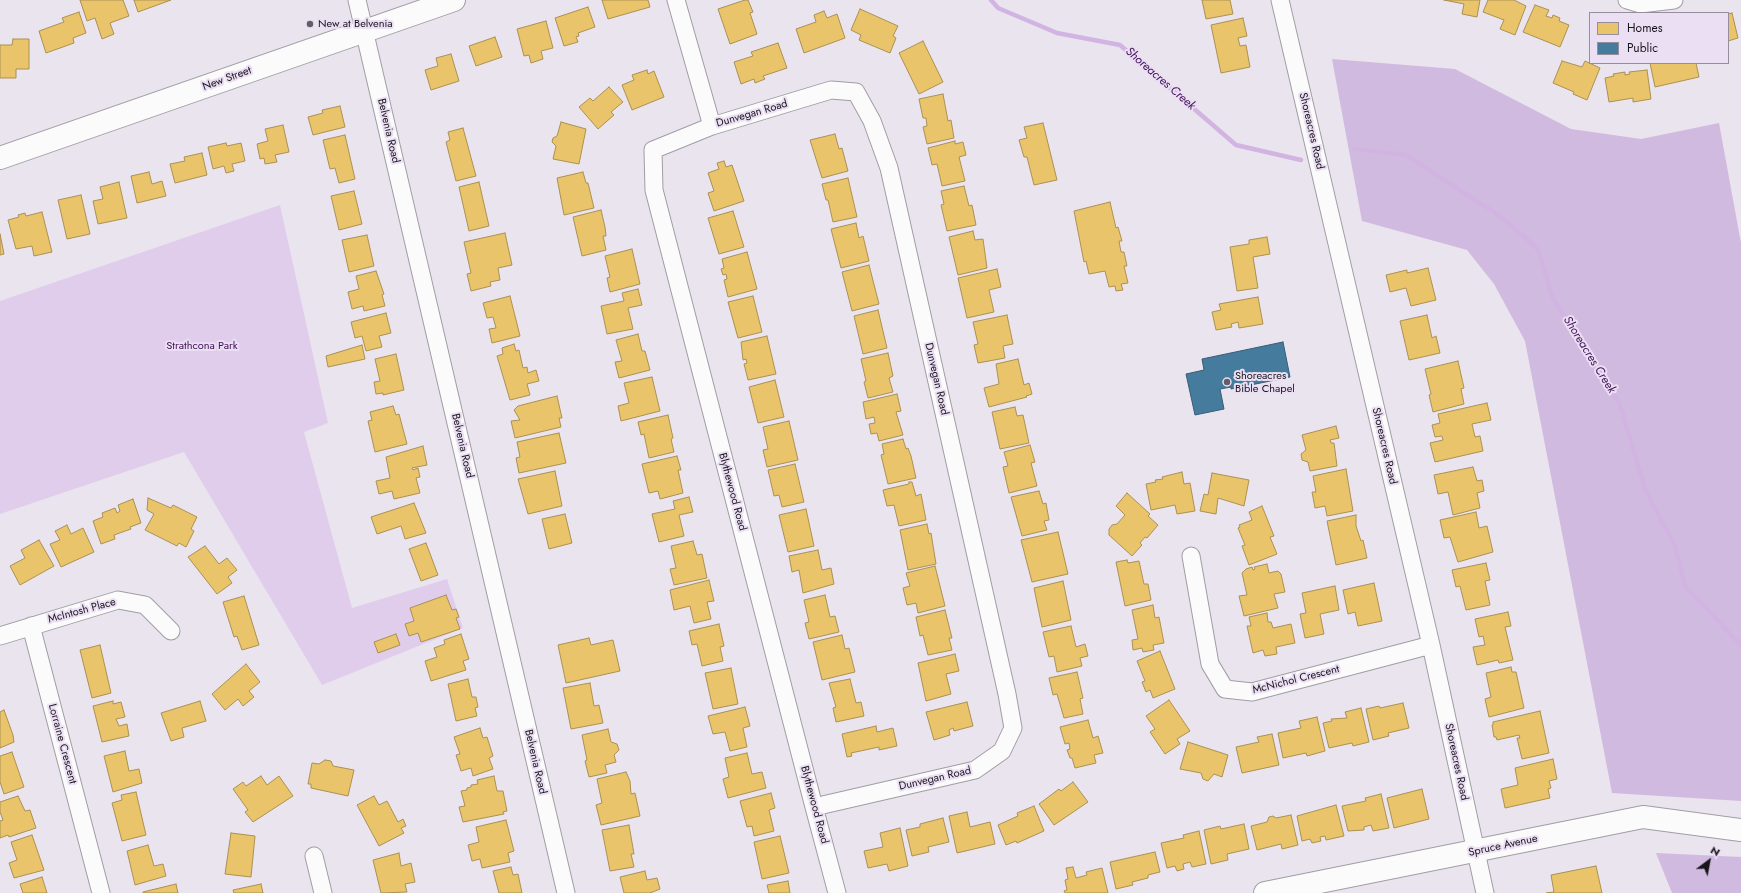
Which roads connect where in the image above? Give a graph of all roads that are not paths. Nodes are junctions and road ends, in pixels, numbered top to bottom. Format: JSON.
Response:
{"nodes":[{"id":1,"x":357,"y":0,"type":"edge"},
{"id":2,"x":454,"y":0,"type":"edge"},
{"id":3,"x":676,"y":0,"type":"edge"},
{"id":4,"x":1280,"y":0,"type":"edge"},
{"id":5,"x":1627,"y":0,"type":"edge"},
{"id":6,"x":1674,"y":0,"type":"edge"},
{"id":7,"x":365,"y":30,"type":"junction"},
{"id":8,"x":712,"y":126,"type":"junction"},
{"id":9,"x":0,"y":158,"type":"edge"},
{"id":10,"x":1192,"y":556,"type":"dead end"},
{"id":11,"x":31,"y":626,"type":"junction"},
{"id":12,"x":171,"y":631,"type":"dead end"},
{"id":13,"x":0,"y":636,"type":"edge"},
{"id":14,"x":1431,"y":645,"type":"junction"},
{"id":15,"x":814,"y":807,"type":"junction"},
{"id":16,"x":1741,"y":830,"type":"edge"},
{"id":17,"x":1476,"y":852,"type":"junction"},
{"id":18,"x":314,"y":856,"type":"dead end"},
{"id":19,"x":102,"y":893,"type":"edge"},
{"id":20,"x":323,"y":893,"type":"edge"},
{"id":21,"x":566,"y":893,"type":"edge"},
{"id":22,"x":838,"y":893,"type":"edge"},
{"id":23,"x":1265,"y":893,"type":"edge"},
{"id":24,"x":1485,"y":893,"type":"edge"}],
"edges":[{"from":1,"to":7,"type":"street","name":"Belvenia Road"},
{"from":2,"to":7,"type":"street","name":"New Street"},
{"from":3,"to":8,"type":"street","name":"Dunvegan Road"},
{"from":4,"to":14,"type":"street","name":"Shoreacres Road"},
{"from":5,"to":6,"type":"street"},
{"from":7,"to":9,"type":"street","name":"New Street"},
{"from":7,"to":21,"type":"street","name":"Belvenia Road"},
{"from":8,"to":15,"type":"street","name":"Blythewood Road"},
{"from":8,"to":15,"type":"street","name":"Dunvegan Road"},
{"from":10,"to":14,"type":"street","name":"McNichol Crescent"},
{"from":11,"to":12,"type":"street","name":"McIntosh Place"},
{"from":11,"to":13,"type":"street"},
{"from":11,"to":19,"type":"street","name":"Lorraine Crescent"},
{"from":14,"to":17,"type":"street","name":"Shoreacres Road"},
{"from":15,"to":22,"type":"street","name":"Blythewood Road"},
{"from":16,"to":17,"type":"street","name":"Spruce Avenue"},
{"from":17,"to":23,"type":"street","name":"Spruce Avenue"},
{"from":17,"to":24,"type":"street","name":"Shoreacres Road"},
{"from":18,"to":20,"type":"street"}]}
